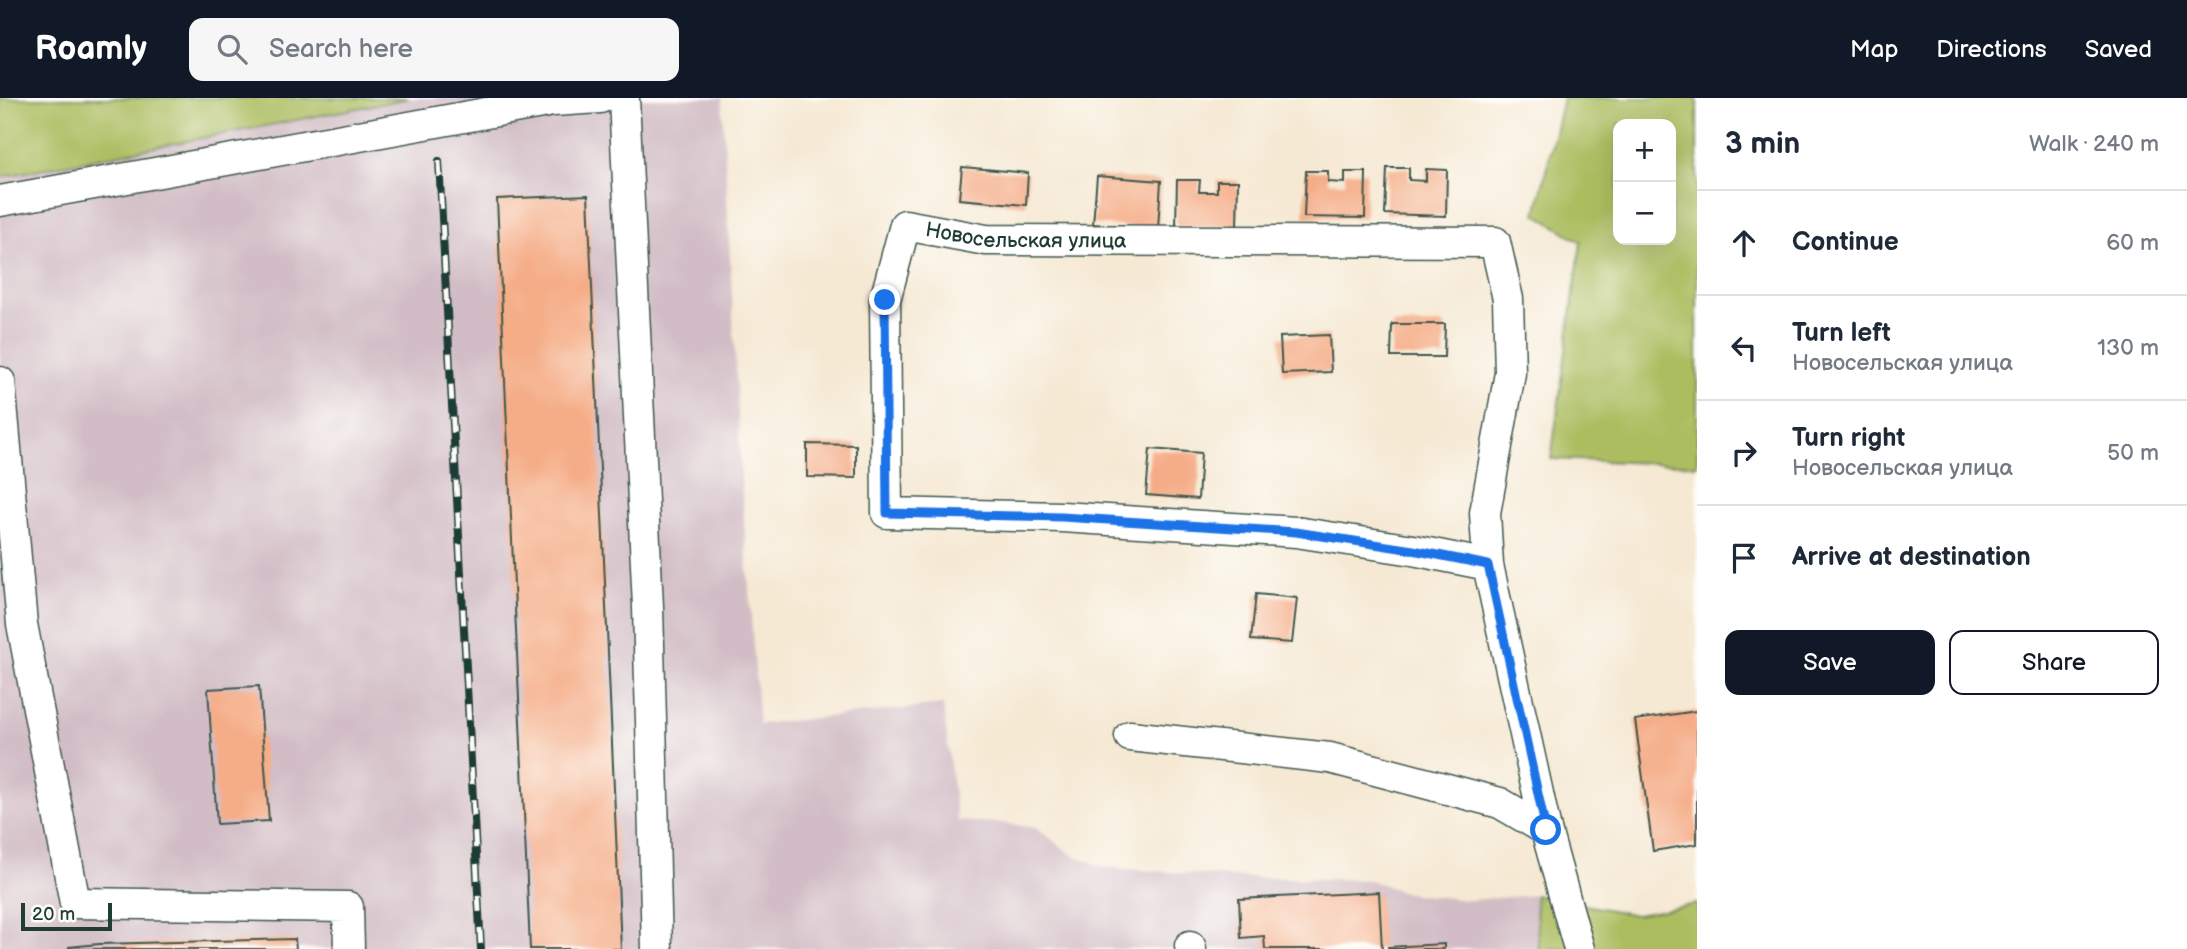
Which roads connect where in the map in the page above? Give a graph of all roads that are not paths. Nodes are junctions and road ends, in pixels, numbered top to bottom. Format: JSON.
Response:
{"nodes":[{"id":1,"x":600,"y":98,"type":"edge"},
{"id":2,"x":624,"y":98,"type":"edge"},
{"id":3,"x":0,"y":201,"type":"edge"},
{"id":4,"x":0,"y":382,"type":"edge"},
{"id":5,"x":1488,"y":565,"type":"junction"},
{"id":6,"x":1130,"y":736,"type":"dead end"},
{"id":7,"x":1546,"y":830,"type":"junction"},
{"id":8,"x":348,"y":949,"type":"edge"},
{"id":9,"x":657,"y":949,"type":"edge"},
{"id":10,"x":1579,"y":949,"type":"edge"}],
"edges":[{"from":1,"to":3,"type":"street"},
{"from":2,"to":9,"type":"street"},
{"from":4,"to":8,"type":"street"},
{"from":5,"to":5,"type":"street","name":"Новосельская улица"},
{"from":5,"to":7,"type":"street"},
{"from":6,"to":7,"type":"street"},
{"from":7,"to":10,"type":"street"}]}
